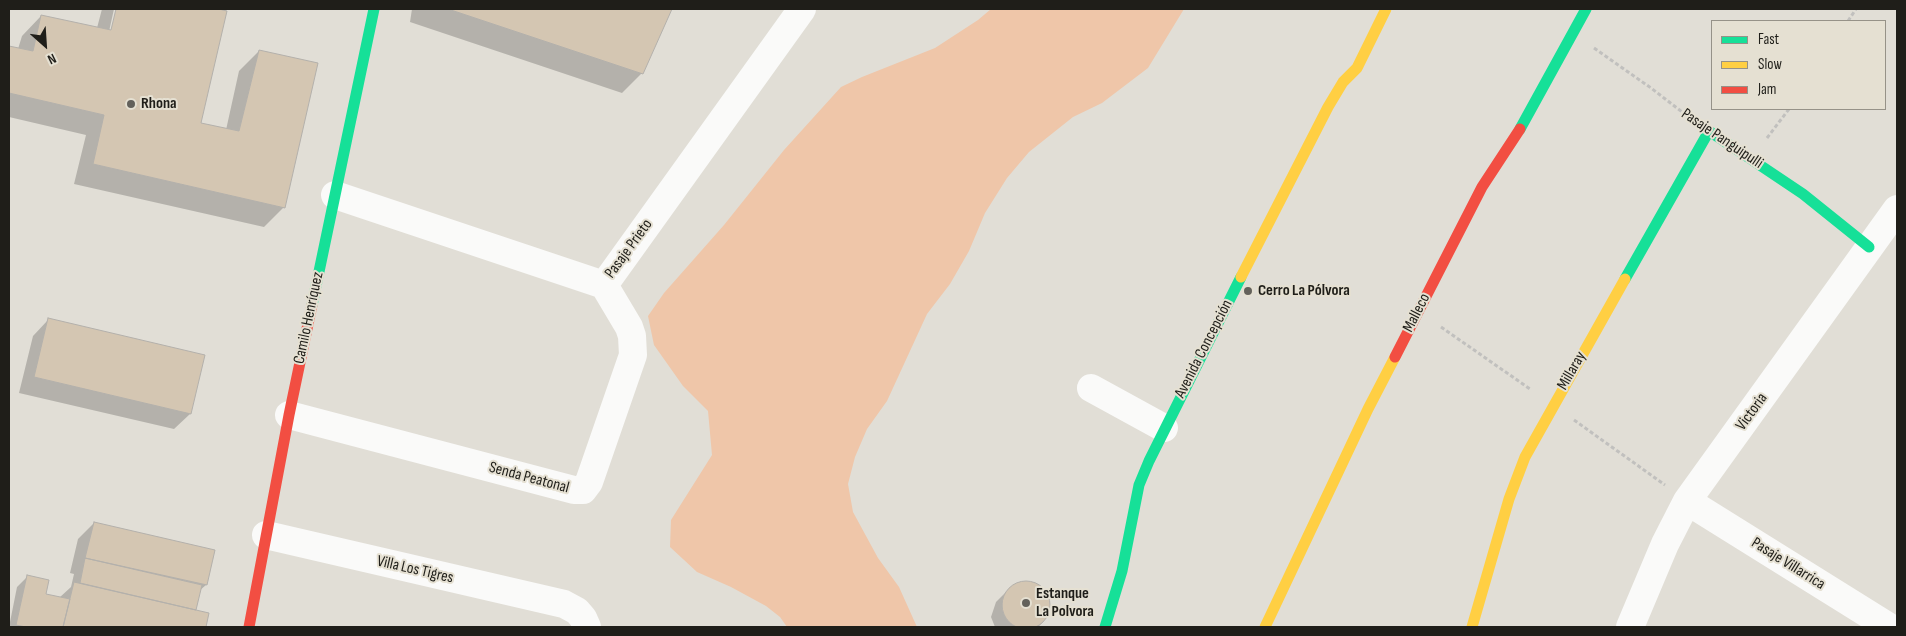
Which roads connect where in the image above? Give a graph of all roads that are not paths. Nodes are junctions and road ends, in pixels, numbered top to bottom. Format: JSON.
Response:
{"nodes":[{"id":1,"x":374,"y":9,"type":"edge"},
{"id":2,"x":802,"y":9,"type":"edge"},
{"id":3,"x":1386,"y":9,"type":"edge"},
{"id":4,"x":1586,"y":9,"type":"edge"},
{"id":5,"x":1709,"y":131,"type":"joint"},
{"id":6,"x":335,"y":195,"type":"junction"},
{"id":7,"x":1897,"y":209,"type":"edge"},
{"id":8,"x":1869,"y":247,"type":"junction"},
{"id":9,"x":604,"y":284,"type":"junction"},
{"id":10,"x":1091,"y":388,"type":"dead end"},
{"id":11,"x":289,"y":415,"type":"junction"},
{"id":12,"x":1164,"y":428,"type":"junction"},
{"id":13,"x":1688,"y":501,"type":"junction"},
{"id":14,"x":266,"y":535,"type":"junction"},
{"id":15,"x":562,"y":616,"type":"edge"},
{"id":16,"x":249,"y":627,"type":"edge"},
{"id":17,"x":587,"y":627,"type":"edge"},
{"id":18,"x":1105,"y":627,"type":"edge"},
{"id":19,"x":1265,"y":627,"type":"edge"},
{"id":20,"x":1472,"y":627,"type":"edge"},
{"id":21,"x":1630,"y":627,"type":"edge"},
{"id":22,"x":1889,"y":627,"type":"edge"}],
"edges":[{"from":1,"to":6,"type":"street","name":"Camilo Henríquez"},
{"from":2,"to":9,"type":"street","name":"Pasaje Prieto"},
{"from":3,"to":12,"type":"street","name":"Avenida Concepción"},
{"from":4,"to":19,"type":"street","name":"Malleco"},
{"from":5,"to":8,"type":"street","name":"Pasaje Panguipulli"},
{"from":5,"to":20,"type":"street","name":"Millaray"},
{"from":6,"to":9,"type":"street","name":"Pasaje Prieto"},
{"from":6,"to":11,"type":"street","name":"Camilo Henríquez"},
{"from":7,"to":8,"type":"street","name":"Victoria"},
{"from":8,"to":13,"type":"street","name":"Victoria"},
{"from":9,"to":11,"type":"street","name":"Senda Peatonal"},
{"from":10,"to":12,"type":"street"},
{"from":11,"to":14,"type":"street","name":"Camilo Henríquez"},
{"from":12,"to":18,"type":"street","name":"Avenida Concepción"},
{"from":13,"to":21,"type":"street","name":"Victoria"},
{"from":13,"to":22,"type":"street","name":"Pasaje Villarrica"},
{"from":14,"to":15,"type":"street","name":"Villa Los Tigres"},
{"from":14,"to":16,"type":"street","name":"Camilo Henríquez"},
{"from":15,"to":17,"type":"street","name":"Villa Los Tigres"}]}
